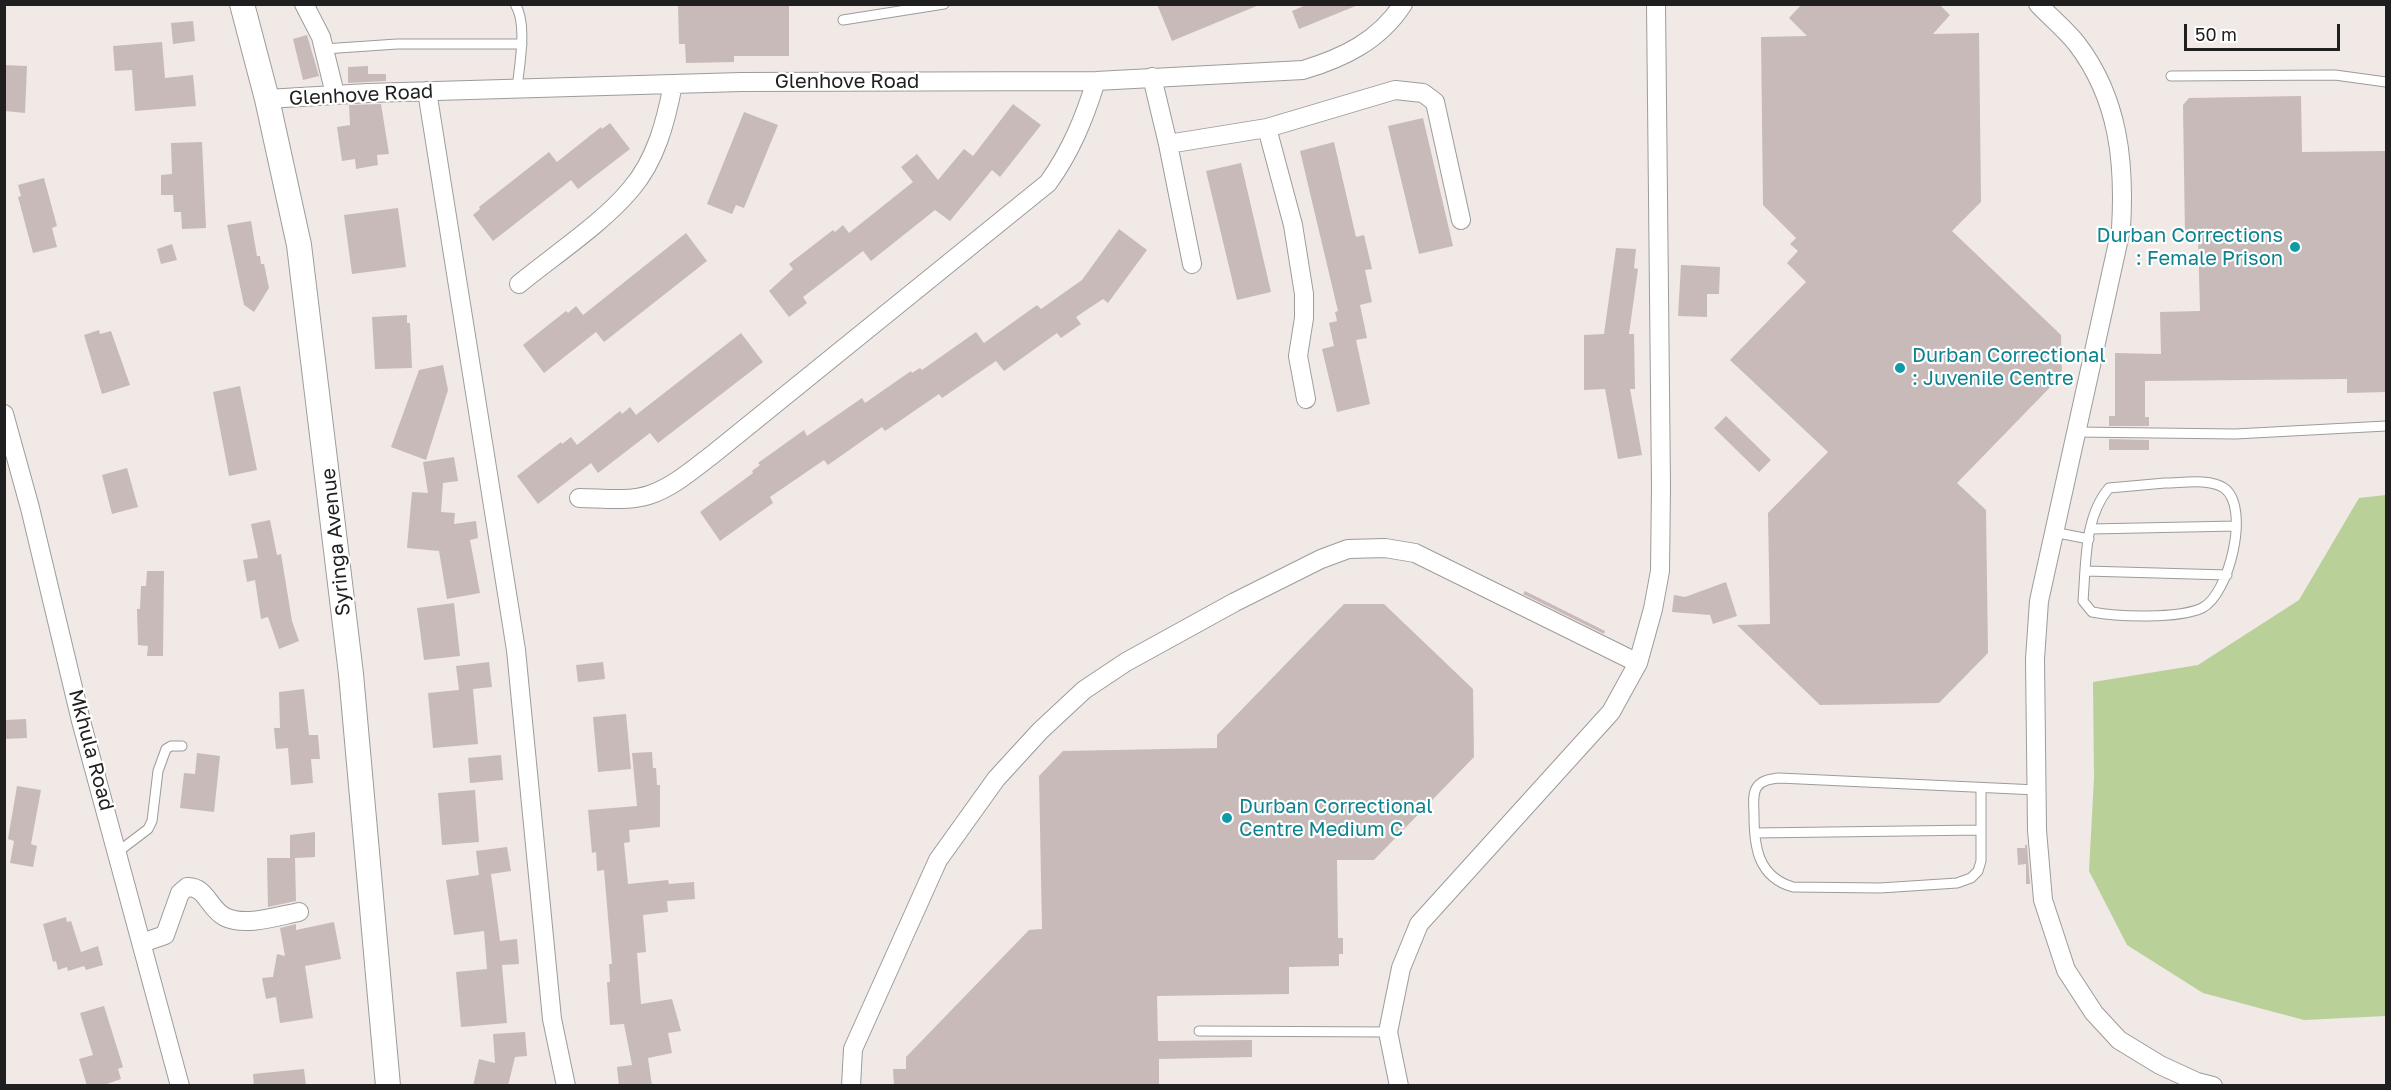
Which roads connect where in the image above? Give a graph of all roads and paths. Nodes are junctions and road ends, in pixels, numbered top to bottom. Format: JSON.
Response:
{"nodes":[{"id":1,"x":242,"y":4,"type":"edge"},
{"id":2,"x":304,"y":4,"type":"edge"},
{"id":3,"x":515,"y":4,"type":"edge"},
{"id":4,"x":944,"y":4,"type":"edge"},
{"id":5,"x":1403,"y":4,"type":"edge"},
{"id":6,"x":1656,"y":4,"type":"edge"},
{"id":7,"x":2042,"y":5,"type":"edge"},
{"id":8,"x":843,"y":20,"type":"dead end"},
{"id":9,"x":522,"y":44,"type":"junction"},
{"id":10,"x":324,"y":49,"type":"junction"},
{"id":11,"x":2171,"y":76,"type":"dead end"},
{"id":12,"x":1152,"y":77,"type":"junction"},
{"id":13,"x":1096,"y":81,"type":"junction"},
{"id":14,"x":2386,"y":82,"type":"edge"},
{"id":15,"x":673,"y":84,"type":"junction"},
{"id":16,"x":517,"y":88,"type":"junction"},
{"id":17,"x":427,"y":91,"type":"junction"},
{"id":18,"x":335,"y":94,"type":"junction"},
{"id":19,"x":267,"y":99,"type":"junction"},
{"id":20,"x":1267,"y":128,"type":"junction"},
{"id":21,"x":1168,"y":144,"type":"junction"},
{"id":22,"x":1461,"y":220,"type":"dead end"},
{"id":23,"x":1192,"y":264,"type":"dead end"},
{"id":24,"x":519,"y":284,"type":"dead end"},
{"id":25,"x":1306,"y":399,"type":"dead end"},
{"id":26,"x":4,"y":414,"type":"edge"},
{"id":27,"x":2386,"y":426,"type":"edge"},
{"id":28,"x":2076,"y":432,"type":"junction"},
{"id":29,"x":579,"y":498,"type":"dead end"},
{"id":30,"x":2236,"y":526,"type":"junction"},
{"id":31,"x":2091,"y":529,"type":"junction"},
{"id":32,"x":2053,"y":532,"type":"junction"},
{"id":33,"x":2089,"y":539,"type":"junction"},
{"id":34,"x":2086,"y":571,"type":"junction"},
{"id":35,"x":2227,"y":575,"type":"junction"},
{"id":36,"x":1638,"y":663,"type":"junction"},
{"id":37,"x":182,"y":746,"type":"dead end"},
{"id":38,"x":1981,"y":788,"type":"junction"},
{"id":39,"x":2037,"y":790,"type":"junction"},
{"id":40,"x":1981,"y":830,"type":"junction"},
{"id":41,"x":1755,"y":833,"type":"junction"},
{"id":42,"x":118,"y":851,"type":"junction"},
{"id":43,"x":299,"y":912,"type":"dead end"},
{"id":44,"x":142,"y":943,"type":"junction"},
{"id":45,"x":1199,"y":1031,"type":"dead end"},
{"id":46,"x":1388,"y":1032,"type":"junction"},
{"id":47,"x":180,"y":1086,"type":"edge"},
{"id":48,"x":388,"y":1086,"type":"edge"},
{"id":49,"x":566,"y":1086,"type":"edge"},
{"id":50,"x":851,"y":1086,"type":"edge"},
{"id":51,"x":1399,"y":1086,"type":"edge"},
{"id":52,"x":2213,"y":1086,"type":"edge"}],
"edges":[{"from":1,"to":19,"type":"street","name":"Syringa Avenue"},
{"from":2,"to":10,"type":"street"},
{"from":3,"to":9,"type":"lane"},
{"from":4,"to":8,"type":"lane"},
{"from":5,"to":12,"type":"street","name":"Glenhove Road"},
{"from":6,"to":36,"type":"street"},
{"from":7,"to":28,"type":"street"},
{"from":9,"to":10,"type":"lane"},
{"from":9,"to":16,"type":"lane"},
{"from":10,"to":18,"type":"street"},
{"from":11,"to":14,"type":"lane"},
{"from":12,"to":13,"type":"street","name":"Glenhove Road"},
{"from":12,"to":21,"type":"street"},
{"from":13,"to":15,"type":"street","name":"Glenhove Road"},
{"from":13,"to":29,"type":"street"},
{"from":15,"to":16,"type":"street","name":"Glenhove Road"},
{"from":15,"to":24,"type":"street"},
{"from":16,"to":17,"type":"street","name":"Glenhove Road"},
{"from":17,"to":18,"type":"street","name":"Glenhove Road"},
{"from":17,"to":49,"type":"street"},
{"from":18,"to":19,"type":"street","name":"Glenhove Road"},
{"from":19,"to":48,"type":"street","name":"Syringa Avenue"},
{"from":20,"to":21,"type":"street"},
{"from":20,"to":22,"type":"street"},
{"from":20,"to":25,"type":"street"},
{"from":21,"to":23,"type":"street"},
{"from":26,"to":42,"type":"street","name":"Mkhula Road"},
{"from":27,"to":28,"type":"lane"},
{"from":28,"to":32,"type":"street"},
{"from":30,"to":31,"type":"lane"},
{"from":30,"to":31,"type":"lane"},
{"from":30,"to":35,"type":"lane"},
{"from":31,"to":33,"type":"lane"},
{"from":32,"to":33,"type":"lane"},
{"from":32,"to":39,"type":"street"},
{"from":33,"to":34,"type":"lane"},
{"from":34,"to":35,"type":"lane"},
{"from":34,"to":35,"type":"lane"},
{"from":36,"to":46,"type":"street"},
{"from":36,"to":50,"type":"street"},
{"from":37,"to":42,"type":"lane"},
{"from":38,"to":39,"type":"lane"},
{"from":38,"to":40,"type":"lane"},
{"from":38,"to":41,"type":"lane"},
{"from":39,"to":52,"type":"street"},
{"from":40,"to":41,"type":"lane"},
{"from":40,"to":41,"type":"lane"},
{"from":42,"to":44,"type":"street","name":"Mkhula Road"},
{"from":43,"to":44,"type":"street"},
{"from":44,"to":47,"type":"street","name":"Mkhula Road"},
{"from":45,"to":46,"type":"lane"},
{"from":46,"to":51,"type":"street"}]}
